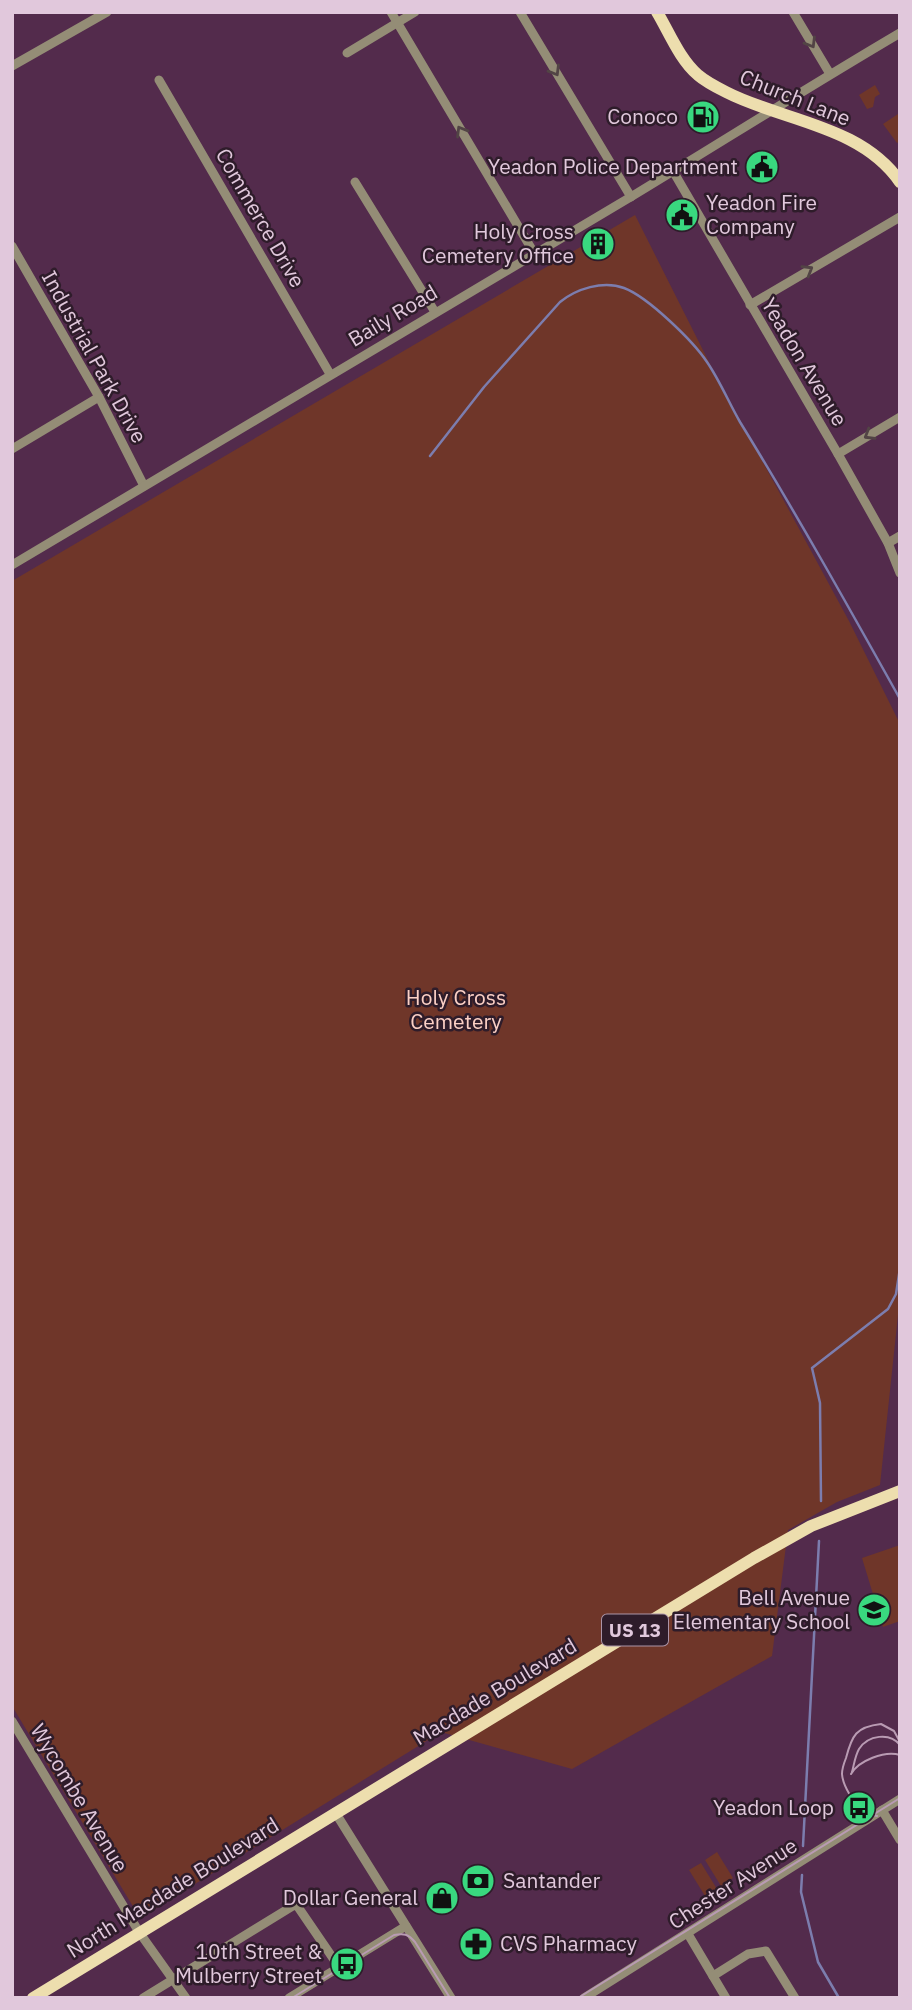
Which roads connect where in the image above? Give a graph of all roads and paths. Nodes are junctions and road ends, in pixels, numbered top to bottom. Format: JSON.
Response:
{"nodes":[{"id":1,"x":107,"y":12,"type":"edge"},
{"id":2,"x":391,"y":12,"type":"edge"},
{"id":3,"x":415,"y":12,"type":"edge"},
{"id":4,"x":520,"y":12,"type":"edge"},
{"id":5,"x":657,"y":12,"type":"edge"},
{"id":6,"x":793,"y":12,"type":"edge"},
{"id":7,"x":397,"y":23,"type":"junction"},
{"id":8,"x":900,"y":33,"type":"edge"},
{"id":9,"x":347,"y":53,"type":"dead end"},
{"id":10,"x":12,"y":66,"type":"edge"},
{"id":11,"x":830,"y":74,"type":"junction"},
{"id":12,"x":159,"y":80,"type":"dead end"},
{"id":13,"x":771,"y":110,"type":"junction"},
{"id":14,"x":673,"y":171,"type":"junction"},
{"id":15,"x":355,"y":182,"type":"dead end"},
{"id":16,"x":900,"y":182,"type":"edge"},
{"id":17,"x":631,"y":197,"type":"junction"},
{"id":18,"x":900,"y":216,"type":"edge"},
{"id":19,"x":12,"y":246,"type":"edge"},
{"id":20,"x":534,"y":253,"type":"junction"},
{"id":21,"x":750,"y":305,"type":"junction"},
{"id":22,"x":435,"y":312,"type":"junction"},
{"id":23,"x":330,"y":374,"type":"junction"},
{"id":24,"x":99,"y":397,"type":"junction"},
{"id":25,"x":900,"y":417,"type":"edge"},
{"id":26,"x":12,"y":449,"type":"edge"},
{"id":27,"x":838,"y":454,"type":"junction"},
{"id":28,"x":144,"y":486,"type":"junction"},
{"id":29,"x":900,"y":537,"type":"edge"},
{"id":30,"x":888,"y":543,"type":"junction"},
{"id":31,"x":12,"y":565,"type":"edge"},
{"id":32,"x":900,"y":573,"type":"edge"},
{"id":33,"x":900,"y":1491,"type":"edge"},
{"id":34,"x":12,"y":1721,"type":"edge"},
{"id":35,"x":900,"y":1799,"type":"edge"},
{"id":36,"x":882,"y":1810,"type":"junction"},
{"id":37,"x":335,"y":1812,"type":"junction"},
{"id":38,"x":900,"y":1840,"type":"edge"},
{"id":39,"x":406,"y":1926,"type":"junction"},
{"id":40,"x":139,"y":1932,"type":"junction"},
{"id":41,"x":688,"y":1934,"type":"junction"},
{"id":42,"x":339,"y":1967,"type":"junction"},
{"id":43,"x":713,"y":1976,"type":"junction"},
{"id":44,"x":172,"y":1979,"type":"junction"},
{"id":45,"x":33,"y":1998,"type":"edge"},
{"id":46,"x":143,"y":1998,"type":"edge"},
{"id":47,"x":186,"y":1998,"type":"edge"},
{"id":48,"x":289,"y":1998,"type":"edge"},
{"id":49,"x":450,"y":1998,"type":"edge"},
{"id":50,"x":584,"y":1998,"type":"edge"},
{"id":51,"x":726,"y":1998,"type":"edge"},
{"id":52,"x":796,"y":1998,"type":"edge"}],
"edges":[{"from":1,"to":10,"type":"street"},
{"from":2,"to":7,"type":"street"},
{"from":3,"to":7,"type":"street"},
{"from":4,"to":17,"type":"street","one_way":true},
{"from":5,"to":13,"type":"main road","name":"Church Lane"},
{"from":6,"to":11,"type":"street","one_way":true},
{"from":7,"to":9,"type":"street"},
{"from":20,"to":7,"type":"street","one_way":true},
{"from":8,"to":11,"type":"street","name":"Baily Road"},
{"from":11,"to":13,"type":"street","name":"Baily Road"},
{"from":12,"to":23,"type":"street","name":"Commerce Drive"},
{"from":13,"to":14,"type":"street","name":"Baily Road"},
{"from":13,"to":16,"type":"main road","name":"Church Lane"},
{"from":14,"to":17,"type":"street","name":"Baily Road"},
{"from":14,"to":21,"type":"street","name":"Yeadon Avenue"},
{"from":15,"to":22,"type":"street"},
{"from":17,"to":20,"type":"street","name":"Baily Road"},
{"from":21,"to":18,"type":"street","one_way":true},
{"from":19,"to":24,"type":"street","name":"Industrial Park Drive"},
{"from":20,"to":22,"type":"street","name":"Baily Road"},
{"from":21,"to":27,"type":"street","name":"Yeadon Avenue"},
{"from":22,"to":23,"type":"street","name":"Baily Road"},
{"from":23,"to":28,"type":"street","name":"Baily Road"},
{"from":24,"to":26,"type":"street"},
{"from":24,"to":28,"type":"street","name":"Industrial Park Drive"},
{"from":25,"to":27,"type":"street","one_way":true},
{"from":27,"to":30,"type":"street","name":"Yeadon Avenue"},
{"from":28,"to":31,"type":"street","name":"Baily Road"},
{"from":29,"to":30,"type":"street"},
{"from":30,"to":32,"type":"street","name":"Yeadon Avenue"},
{"from":33,"to":37,"type":"main road","name":"Macdade Boulevard","number":"US 13"},
{"from":34,"to":40,"type":"street","name":"Wycombe Avenue"},
{"from":35,"to":36,"type":"street","name":"Chester Avenue"},
{"from":36,"to":38,"type":"street"},
{"from":36,"to":41,"type":"street","name":"Chester Avenue"},
{"from":37,"to":39,"type":"street"},
{"from":37,"to":40,"type":"main road","name":"North Macdade Boulevard","number":"US 13"},
{"from":39,"to":42,"type":"street"},
{"from":39,"to":49,"type":"street"},
{"from":40,"to":44,"type":"street","name":"Wycombe Avenue"},
{"from":40,"to":45,"type":"main road","name":"North Macdade Boulevard","number":"US 13"},
{"from":41,"to":43,"type":"street"},
{"from":41,"to":50,"type":"street","name":"Chester Avenue"},
{"from":42,"to":44,"type":"street"},
{"from":42,"to":48,"type":"street"},
{"from":43,"to":51,"type":"street"},
{"from":43,"to":52,"type":"street"},
{"from":44,"to":46,"type":"street"},
{"from":44,"to":47,"type":"street","name":"Wycombe Avenue"}]}
